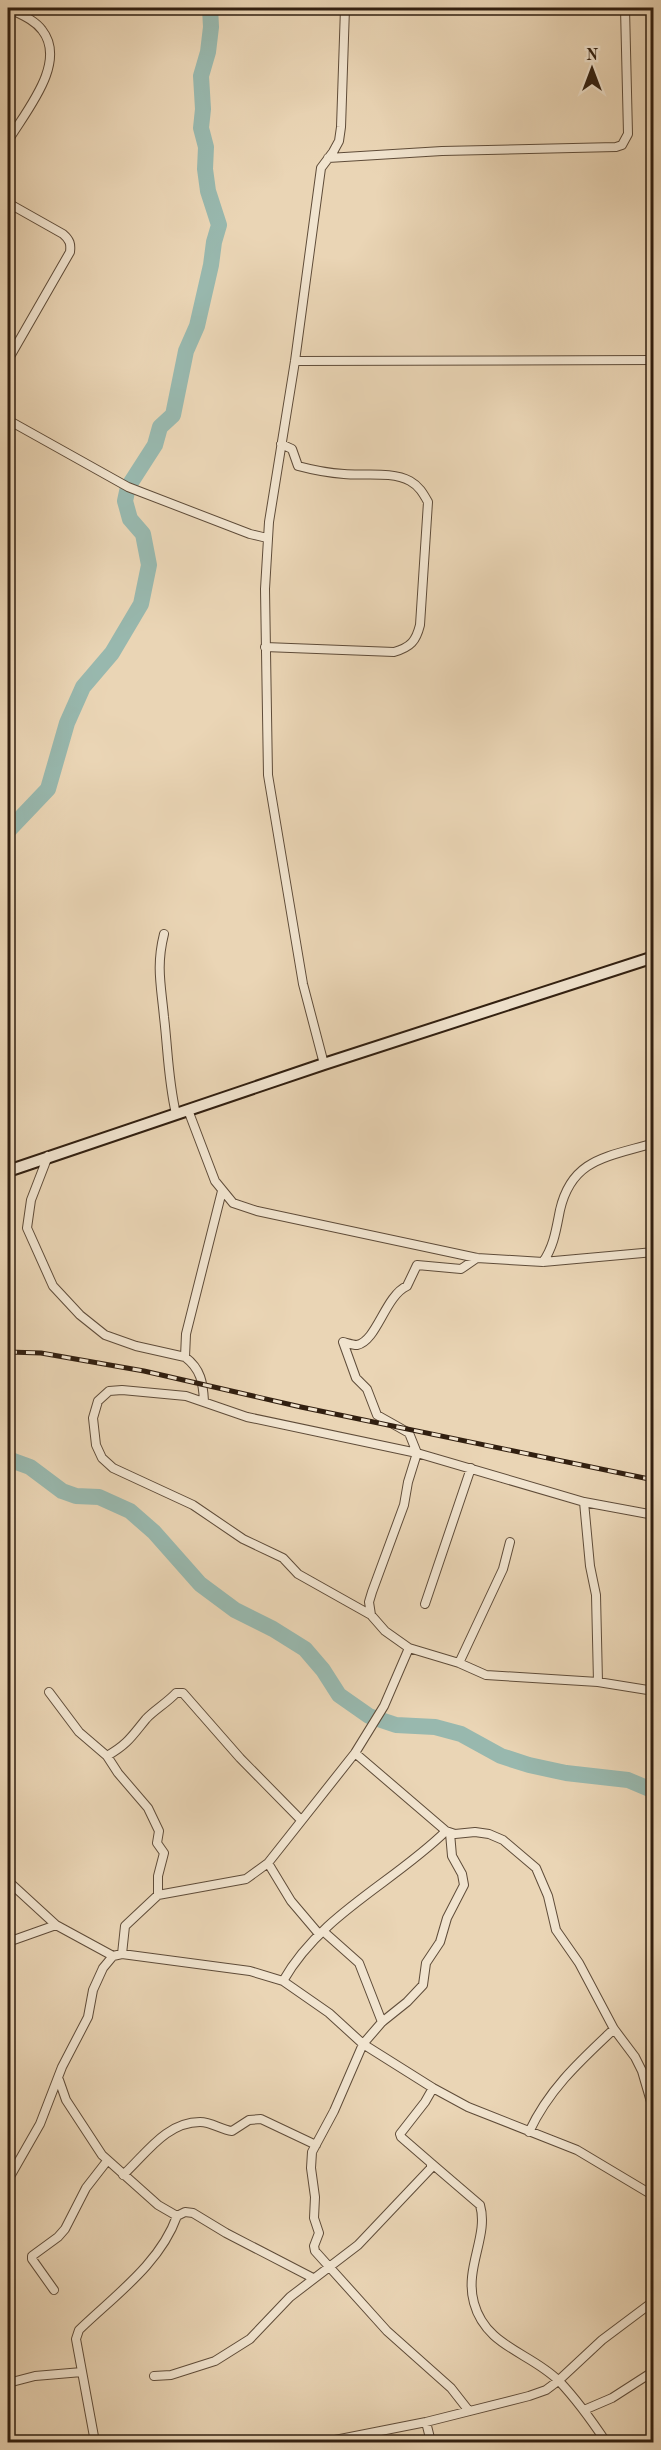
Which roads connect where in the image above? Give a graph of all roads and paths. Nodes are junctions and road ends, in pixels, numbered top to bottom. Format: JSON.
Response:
{"nodes":[{"id":1,"x":8,"y":8,"type":"edge"},
{"id":2,"x":345,"y":8,"type":"edge"},
{"id":3,"x":626,"y":8,"type":"edge"},
{"id":4,"x":8,"y":141,"type":"edge"},
{"id":5,"x":328,"y":158,"type":"junction"},
{"id":6,"x":8,"y":203,"type":"edge"},
{"id":7,"x":8,"y":360,"type":"edge"},
{"id":8,"x":654,"y":360,"type":"edge"},
{"id":9,"x":295,"y":361,"type":"junction"},
{"id":10,"x":8,"y":420,"type":"edge"},
{"id":11,"x":281,"y":444,"type":"junction"},
{"id":12,"x":267,"y":538,"type":"junction"},
{"id":13,"x":266,"y":647,"type":"junction"},
{"id":14,"x":164,"y":934,"type":"dead end"},
{"id":15,"x":654,"y":957,"type":"edge"},
{"id":16,"x":324,"y":1064,"type":"junction"},
{"id":17,"x":188,"y":1110,"type":"junction"},
{"id":18,"x":176,"y":1114,"type":"junction"},
{"id":19,"x":654,"y":1143,"type":"edge"},
{"id":20,"x":48,"y":1156,"type":"junction"},
{"id":21,"x":8,"y":1171,"type":"edge"},
{"id":22,"x":222,"y":1191,"type":"junction"},
{"id":23,"x":654,"y":1252,"type":"edge"},
{"id":24,"x":477,"y":1258,"type":"junction"},
{"id":25,"x":543,"y":1262,"type":"junction"},
{"id":26,"x":185,"y":1357,"type":"junction"},
{"id":27,"x":204,"y":1401,"type":"junction"},
{"id":28,"x":417,"y":1453,"type":"junction"},
{"id":29,"x":471,"y":1468,"type":"junction"},
{"id":30,"x":584,"y":1502,"type":"junction"},
{"id":31,"x":654,"y":1515,"type":"edge"},
{"id":32,"x":510,"y":1542,"type":"dead end"},
{"id":33,"x":425,"y":1604,"type":"dead end"},
{"id":34,"x":370,"y":1615,"type":"junction"},
{"id":35,"x":409,"y":1648,"type":"junction"},
{"id":36,"x":459,"y":1663,"type":"junction"},
{"id":37,"x":598,"y":1682,"type":"junction"},
{"id":38,"x":654,"y":1691,"type":"edge"},
{"id":39,"x":49,"y":1692,"type":"dead end"},
{"id":40,"x":355,"y":1753,"type":"junction"},
{"id":41,"x":107,"y":1756,"type":"junction"},
{"id":42,"x":302,"y":1820,"type":"junction"},
{"id":43,"x":448,"y":1832,"type":"junction"},
{"id":44,"x":268,"y":1863,"type":"junction"},
{"id":45,"x":8,"y":1881,"type":"edge"},
{"id":46,"x":158,"y":1895,"type":"junction"},
{"id":47,"x":56,"y":1925,"type":"junction"},
{"id":48,"x":321,"y":1933,"type":"junction"},
{"id":49,"x":8,"y":1942,"type":"edge"},
{"id":50,"x":122,"y":1954,"type":"junction"},
{"id":51,"x":113,"y":1956,"type":"junction"},
{"id":52,"x":283,"y":1981,"type":"junction"},
{"id":53,"x":382,"y":2022,"type":"junction"},
{"id":54,"x":614,"y":2029,"type":"junction"},
{"id":55,"x":363,"y":2044,"type":"junction"},
{"id":56,"x":59,"y":2080,"type":"junction"},
{"id":57,"x":433,"y":2088,"type":"junction"},
{"id":58,"x":654,"y":2112,"type":"edge"},
{"id":59,"x":529,"y":2132,"type":"junction"},
{"id":60,"x":316,"y":2145,"type":"junction"},
{"id":61,"x":107,"y":2161,"type":"junction"},
{"id":62,"x":431,"y":2163,"type":"junction"},
{"id":63,"x":123,"y":2175,"type":"junction"},
{"id":64,"x":8,"y":2180,"type":"edge"},
{"id":65,"x":653,"y":2193,"type":"edge"},
{"id":66,"x":177,"y":2216,"type":"junction"},
{"id":67,"x":331,"y":2267,"type":"junction"},
{"id":68,"x":313,"y":2278,"type":"junction"},
{"id":69,"x":54,"y":2290,"type":"dead end"},
{"id":70,"x":654,"y":2301,"type":"edge"},
{"id":71,"x":654,"y":2371,"type":"edge"},
{"id":72,"x":82,"y":2372,"type":"junction"},
{"id":73,"x":154,"y":2376,"type":"dead end"},
{"id":74,"x":558,"y":2380,"type":"junction"},
{"id":75,"x":8,"y":2383,"type":"edge"},
{"id":76,"x":584,"y":2410,"type":"junction"},
{"id":77,"x":470,"y":2411,"type":"junction"},
{"id":78,"x":426,"y":2422,"type":"junction"},
{"id":79,"x":95,"y":2442,"type":"edge"},
{"id":80,"x":325,"y":2442,"type":"edge"},
{"id":81,"x":431,"y":2442,"type":"edge"},
{"id":82,"x":606,"y":2442,"type":"edge"}],
"edges":[{"from":1,"to":4,"type":"street"},
{"from":2,"to":5,"type":"street"},
{"from":3,"to":5,"type":"street"},
{"from":5,"to":9,"type":"street"},
{"from":6,"to":7,"type":"street"},
{"from":8,"to":9,"type":"street"},
{"from":9,"to":11,"type":"street"},
{"from":10,"to":12,"type":"street"},
{"from":11,"to":12,"type":"street"},
{"from":11,"to":13,"type":"street"},
{"from":12,"to":13,"type":"street"},
{"from":13,"to":16,"type":"street"},
{"from":14,"to":18,"type":"street"},
{"from":15,"to":16,"type":"main road"},
{"from":16,"to":17,"type":"main road"},
{"from":17,"to":18,"type":"main road"},
{"from":17,"to":22,"type":"street"},
{"from":18,"to":20,"type":"main road"},
{"from":19,"to":25,"type":"street"},
{"from":20,"to":21,"type":"main road"},
{"from":20,"to":26,"type":"street"},
{"from":22,"to":24,"type":"street"},
{"from":22,"to":26,"type":"street"},
{"from":23,"to":25,"type":"street"},
{"from":24,"to":25,"type":"street"},
{"from":24,"to":28,"type":"street"},
{"from":26,"to":27,"type":"street"},
{"from":27,"to":28,"type":"street"},
{"from":27,"to":34,"type":"street"},
{"from":28,"to":29,"type":"street"},
{"from":28,"to":34,"type":"street"},
{"from":29,"to":30,"type":"street"},
{"from":29,"to":33,"type":"street"},
{"from":30,"to":31,"type":"street"},
{"from":30,"to":37,"type":"street"},
{"from":32,"to":36,"type":"street"},
{"from":34,"to":35,"type":"street"},
{"from":35,"to":36,"type":"street"},
{"from":35,"to":40,"type":"street"},
{"from":36,"to":37,"type":"street"},
{"from":37,"to":38,"type":"street"},
{"from":39,"to":41,"type":"street"},
{"from":40,"to":42,"type":"street"},
{"from":40,"to":43,"type":"street"},
{"from":41,"to":42,"type":"street"},
{"from":41,"to":46,"type":"street"},
{"from":42,"to":44,"type":"street"},
{"from":43,"to":48,"type":"street"},
{"from":43,"to":53,"type":"street"},
{"from":43,"to":54,"type":"street"},
{"from":44,"to":46,"type":"street"},
{"from":44,"to":48,"type":"street"},
{"from":45,"to":47,"type":"street"},
{"from":46,"to":50,"type":"street"},
{"from":47,"to":49,"type":"street"},
{"from":47,"to":51,"type":"street"},
{"from":48,"to":52,"type":"street"},
{"from":48,"to":53,"type":"street"},
{"from":50,"to":51,"type":"street"},
{"from":50,"to":52,"type":"street"},
{"from":51,"to":56,"type":"street"},
{"from":52,"to":55,"type":"street"},
{"from":53,"to":55,"type":"street"},
{"from":54,"to":58,"type":"street"},
{"from":54,"to":59,"type":"street"},
{"from":55,"to":57,"type":"street"},
{"from":55,"to":60,"type":"street"},
{"from":56,"to":61,"type":"street"},
{"from":56,"to":64,"type":"street"},
{"from":57,"to":59,"type":"street"},
{"from":57,"to":62,"type":"street"},
{"from":59,"to":65,"type":"street"},
{"from":60,"to":63,"type":"street"},
{"from":60,"to":67,"type":"street"},
{"from":61,"to":63,"type":"street"},
{"from":61,"to":69,"type":"street"},
{"from":62,"to":67,"type":"street"},
{"from":62,"to":74,"type":"street"},
{"from":63,"to":66,"type":"street"},
{"from":66,"to":68,"type":"street"},
{"from":66,"to":72,"type":"street"},
{"from":67,"to":68,"type":"street"},
{"from":67,"to":77,"type":"street"},
{"from":68,"to":73,"type":"street"},
{"from":70,"to":74,"type":"street"},
{"from":71,"to":76,"type":"street"},
{"from":72,"to":75,"type":"street"},
{"from":72,"to":79,"type":"street"},
{"from":74,"to":76,"type":"street"},
{"from":74,"to":77,"type":"street"},
{"from":76,"to":82,"type":"street"},
{"from":77,"to":78,"type":"street"},
{"from":78,"to":80,"type":"street"},
{"from":78,"to":81,"type":"street"}]}
